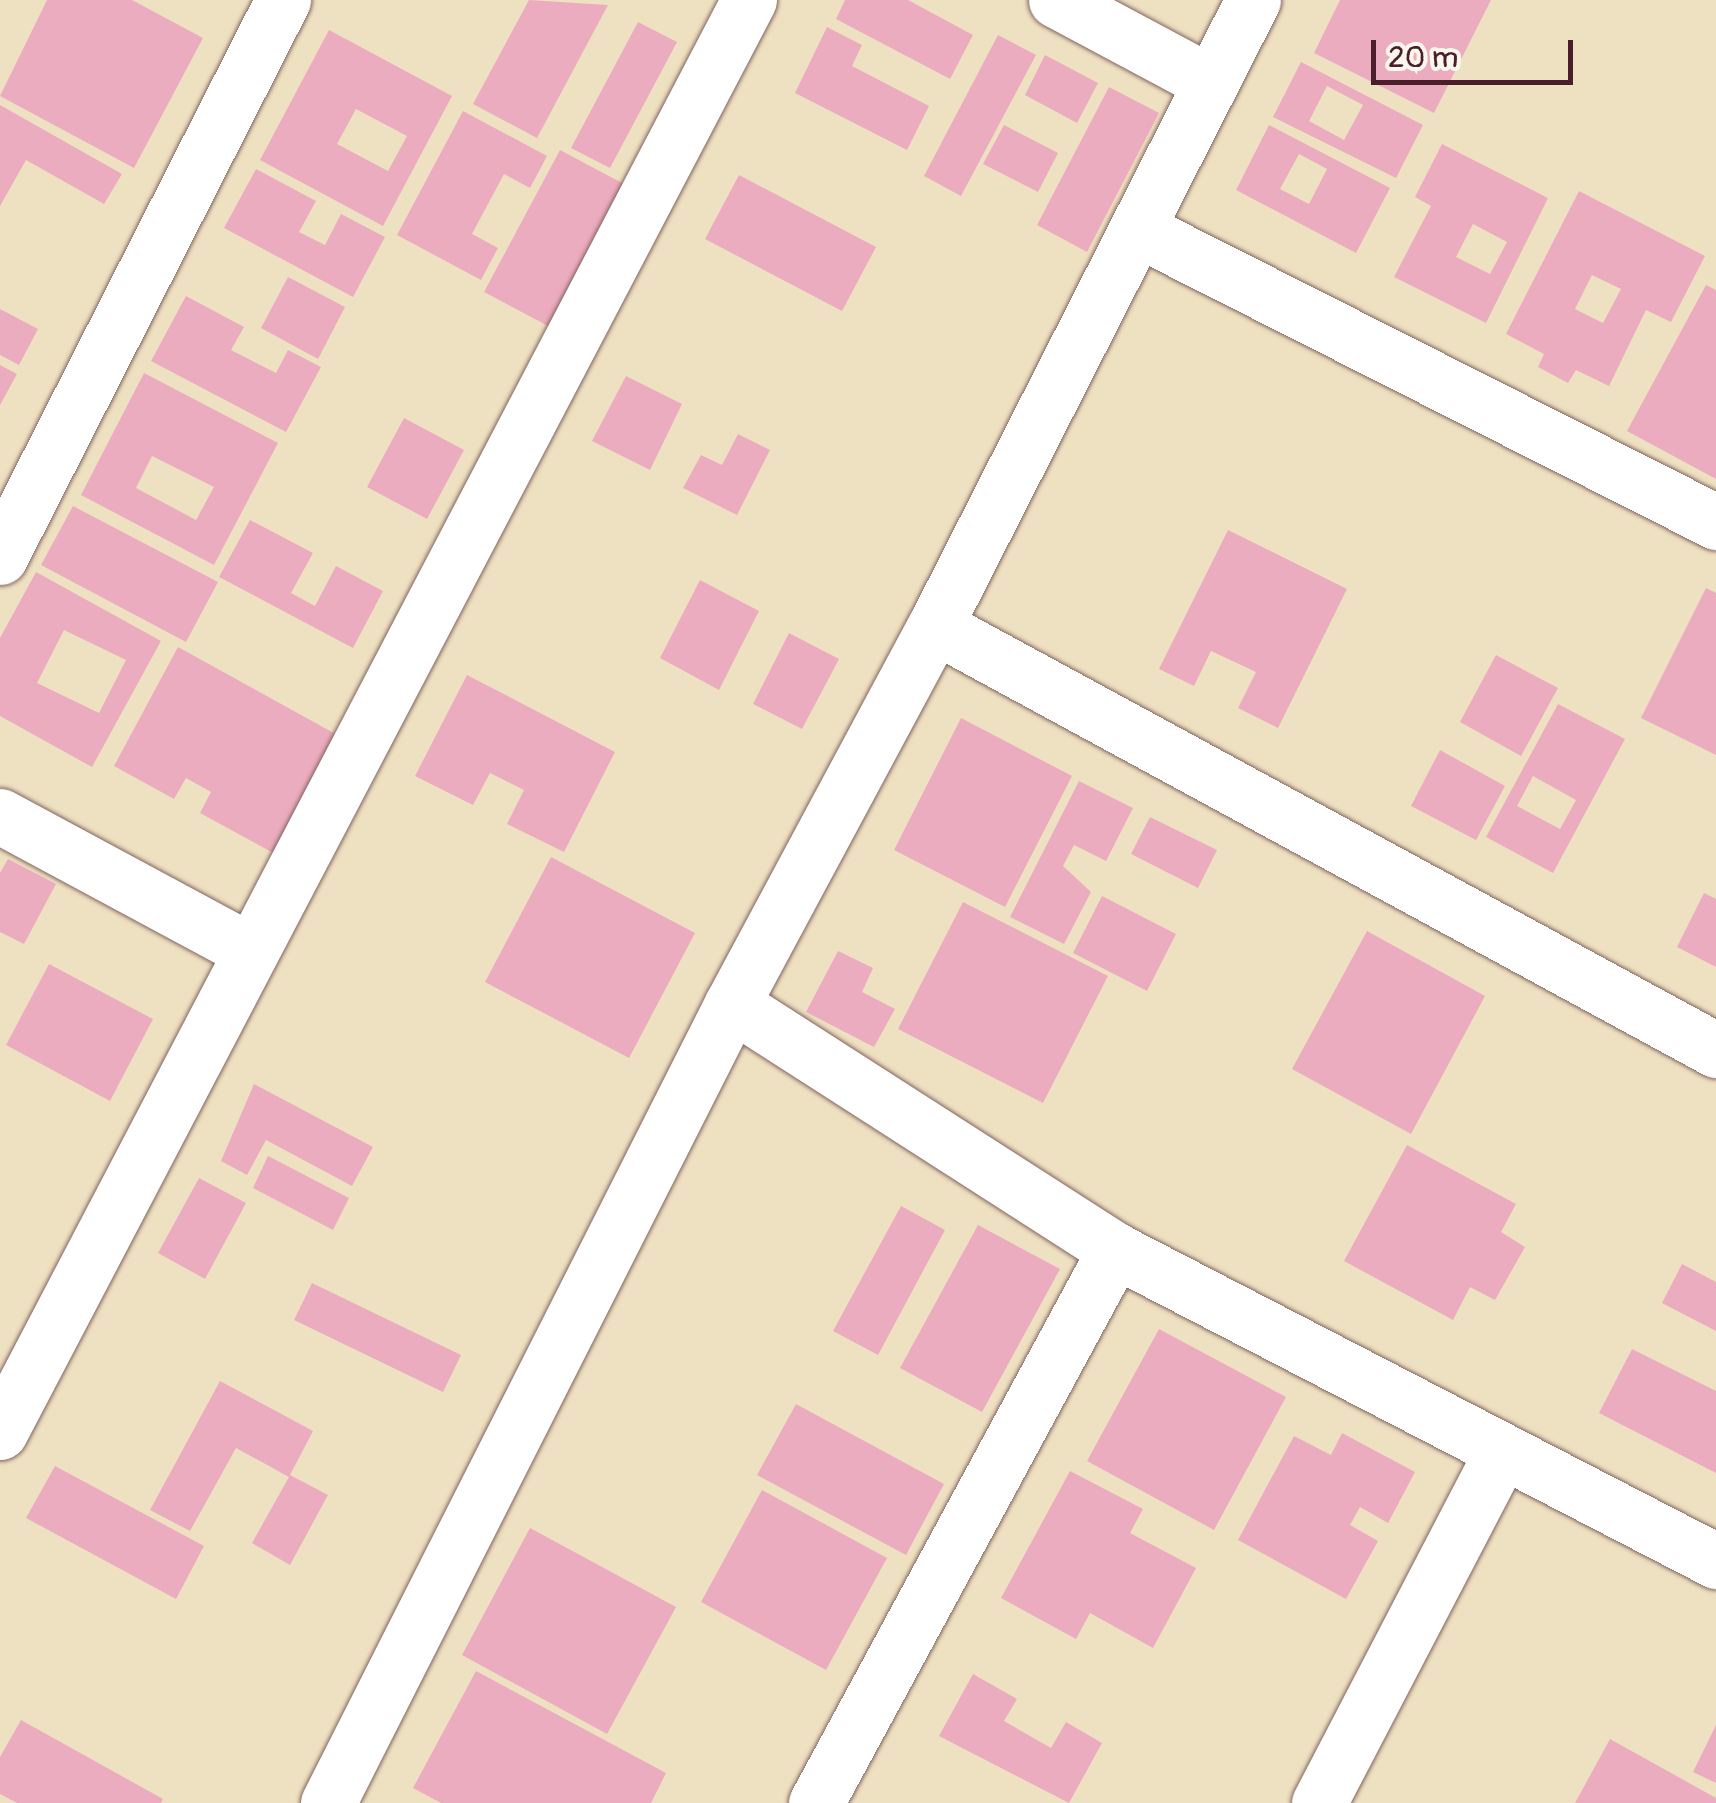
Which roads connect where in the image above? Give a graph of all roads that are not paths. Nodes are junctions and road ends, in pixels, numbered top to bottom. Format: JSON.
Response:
{"nodes":[{"id":1,"x":282,"y":0,"type":"edge"},
{"id":2,"x":749,"y":0,"type":"edge"},
{"id":3,"x":1056,"y":0,"type":"edge"},
{"id":4,"x":1253,"y":0,"type":"edge"},
{"id":5,"x":1208,"y":81,"type":"junction"},
{"id":6,"x":1139,"y":230,"type":"junction"},
{"id":7,"x":1716,"y":522,"type":"edge"},
{"id":8,"x":0,"y":557,"type":"edge"},
{"id":9,"x":934,"y":626,"type":"junction"},
{"id":10,"x":0,"y":816,"type":"edge"},
{"id":11,"x":252,"y":951,"type":"junction"},
{"id":12,"x":732,"y":1004,"type":"junction"},
{"id":13,"x":1716,"y":1050,"type":"edge"},
{"id":14,"x":1115,"y":1250,"type":"junction"},
{"id":15,"x":0,"y":1432,"type":"edge"},
{"id":16,"x":1502,"y":1451,"type":"junction"},
{"id":17,"x":1716,"y":1562,"type":"edge"},
{"id":18,"x":328,"y":1803,"type":"edge"},
{"id":19,"x":816,"y":1803,"type":"edge"},
{"id":20,"x":1319,"y":1803,"type":"edge"}],
"edges":[{"from":1,"to":8,"type":"street"},
{"from":2,"to":11,"type":"street"},
{"from":3,"to":5,"type":"street"},
{"from":4,"to":5,"type":"street"},
{"from":5,"to":6,"type":"street"},
{"from":6,"to":7,"type":"street"},
{"from":6,"to":9,"type":"street"},
{"from":9,"to":12,"type":"street"},
{"from":9,"to":13,"type":"street"},
{"from":10,"to":11,"type":"street"},
{"from":11,"to":15,"type":"street"},
{"from":12,"to":14,"type":"street"},
{"from":12,"to":18,"type":"street"},
{"from":14,"to":16,"type":"street"},
{"from":14,"to":19,"type":"street"},
{"from":16,"to":17,"type":"street"},
{"from":16,"to":20,"type":"street"}]}
